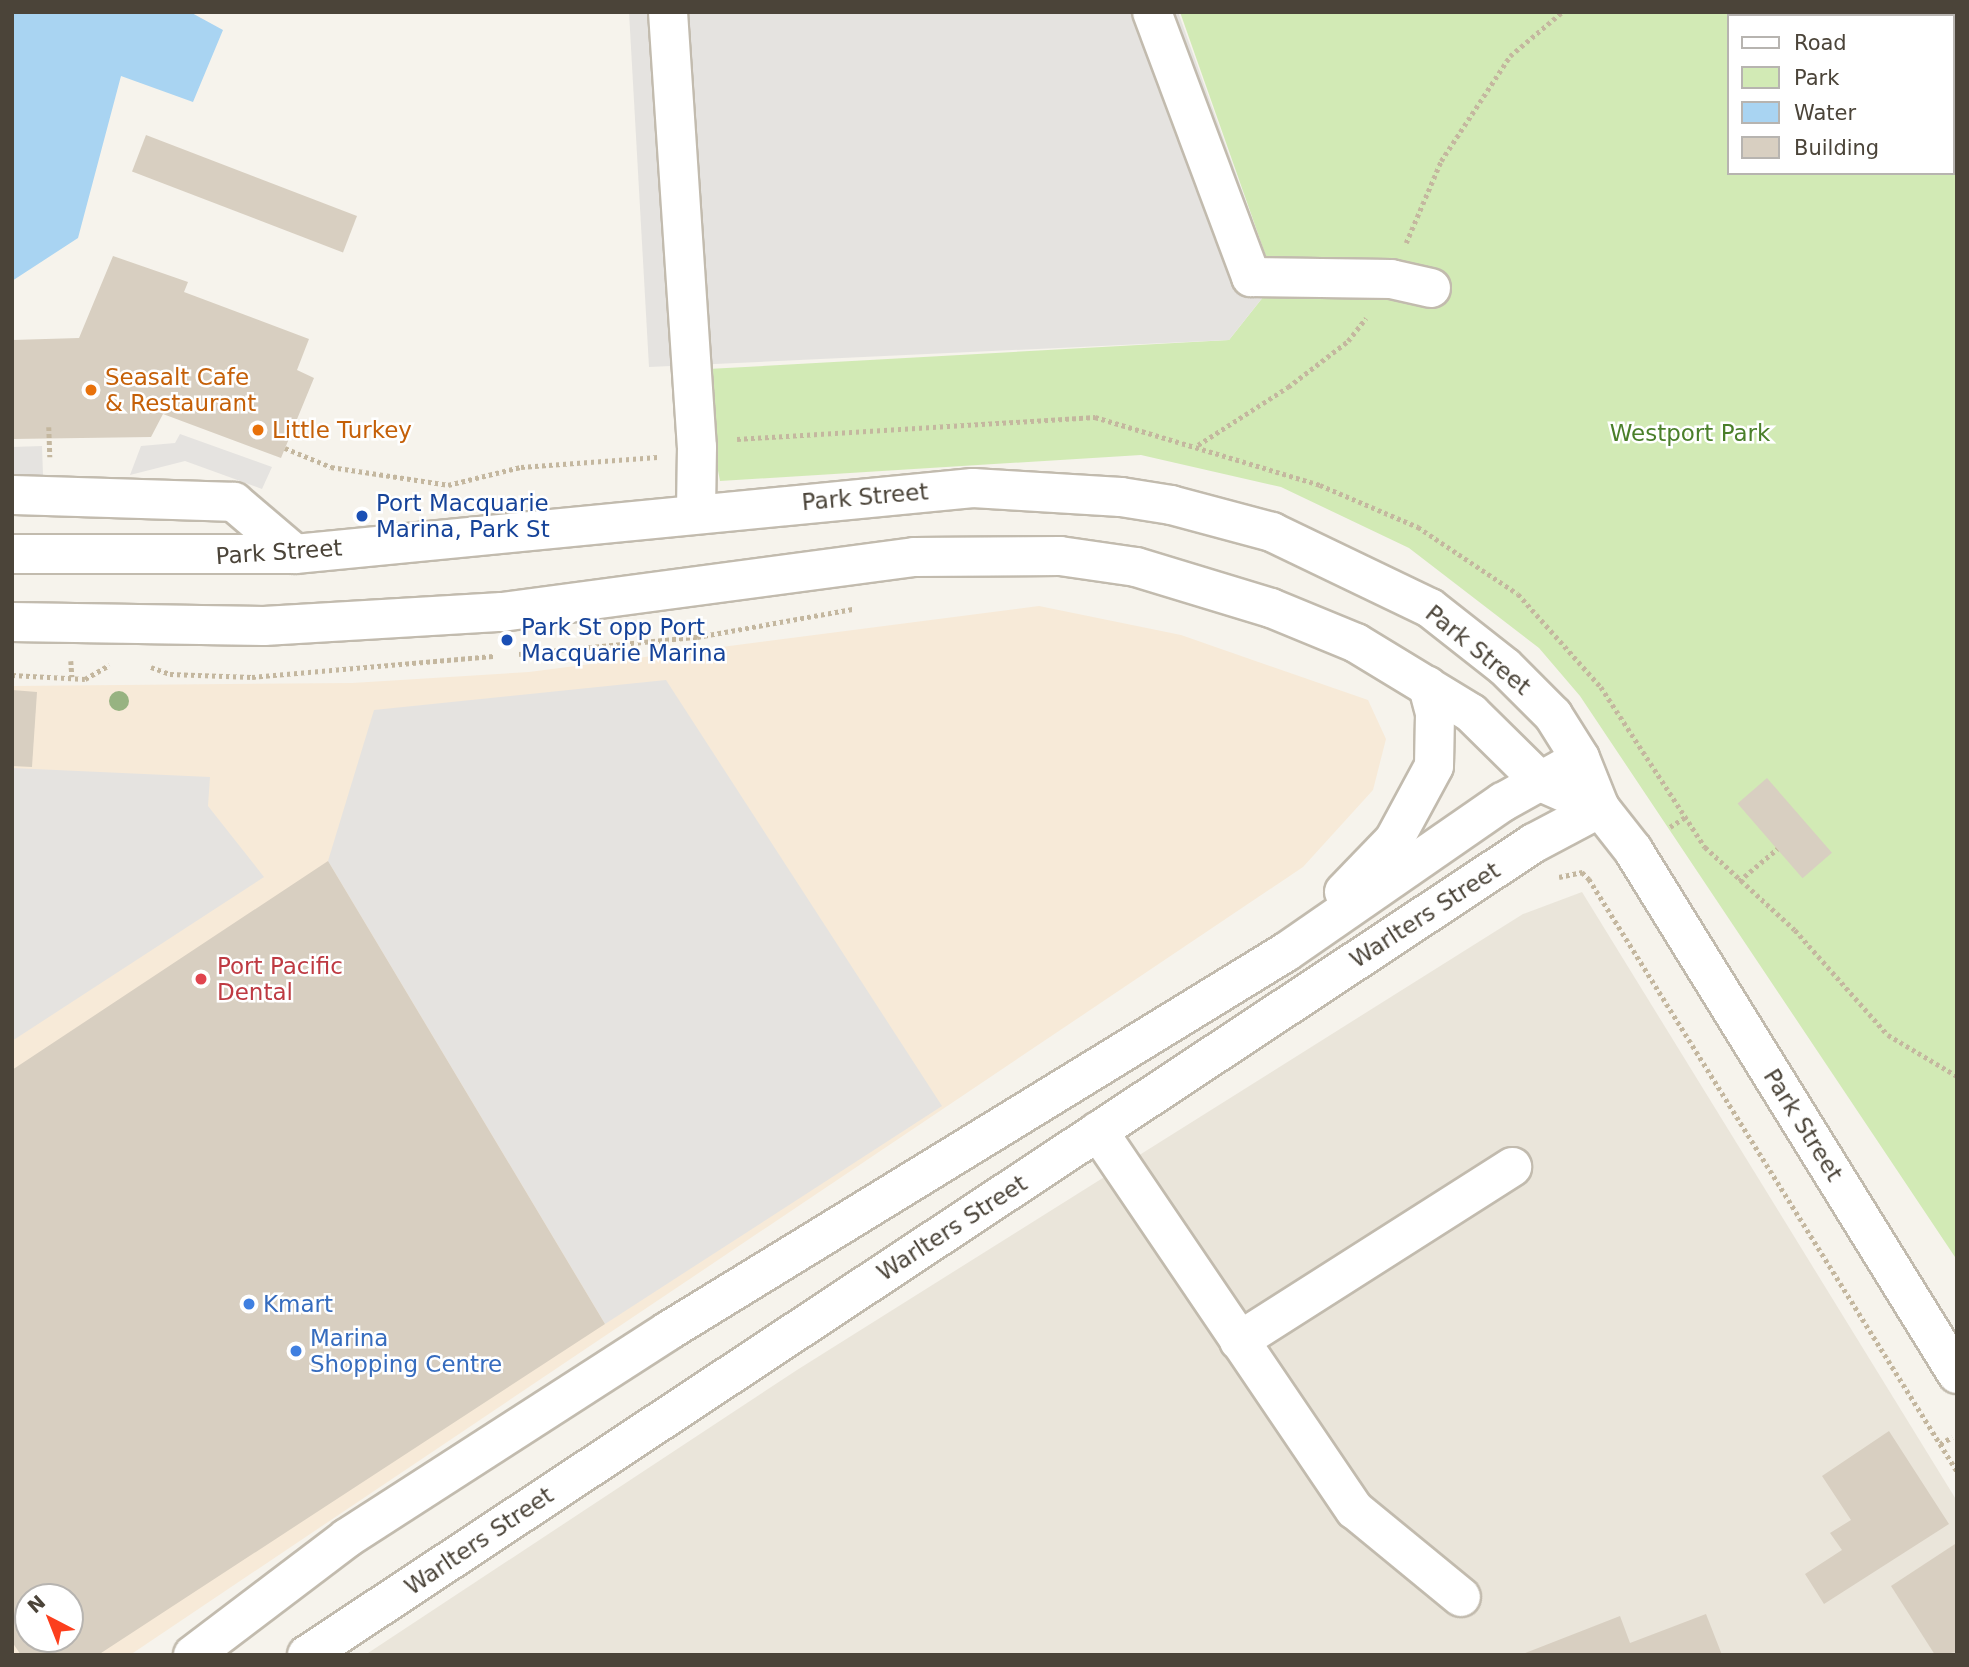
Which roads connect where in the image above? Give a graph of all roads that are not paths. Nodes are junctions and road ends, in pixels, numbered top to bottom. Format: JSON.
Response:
{"nodes":[{"id":1,"x":668,"y":12,"type":"edge"},
{"id":2,"x":1152,"y":12,"type":"edge"},
{"id":3,"x":1431,"y":288,"type":"dead end"},
{"id":4,"x":12,"y":495,"type":"edge"},
{"id":5,"x":696,"y":513,"type":"junction"},
{"id":6,"x":12,"y":554,"type":"edge"},
{"id":7,"x":295,"y":554,"type":"junction"},
{"id":8,"x":12,"y":622,"type":"edge"},
{"id":9,"x":1428,"y":686,"type":"junction"},
{"id":10,"x":1580,"y":758,"type":"junction"},
{"id":11,"x":1541,"y":782,"type":"junction"},
{"id":12,"x":1600,"y":808,"type":"junction"},
{"id":13,"x":1286,"y":952,"type":"junction"},
{"id":14,"x":1098,"y":1131,"type":"junction"},
{"id":15,"x":1512,"y":1167,"type":"dead end"},
{"id":16,"x":1239,"y":1341,"type":"junction"},
{"id":17,"x":1957,"y":1374,"type":"edge"},
{"id":18,"x":1461,"y":1597,"type":"dead end"},
{"id":19,"x":193,"y":1655,"type":"edge"},
{"id":20,"x":307,"y":1655,"type":"edge"}],
"edges":[{"from":1,"to":5,"type":"street"},
{"from":2,"to":3,"type":"street"},
{"from":4,"to":7,"type":"street"},
{"from":5,"to":7,"type":"street","name":"Park Street"},
{"from":5,"to":10,"type":"street","name":"Park Street"},
{"from":6,"to":7,"type":"street","name":"Park Street"},
{"from":8,"to":9,"type":"street","name":"Park Street"},
{"from":9,"to":11,"type":"street","name":"Park Street"},
{"from":9,"to":13,"type":"street","name":"Warlters Street"},
{"from":10,"to":11,"type":"street","name":"Warlters Street"},
{"from":10,"to":12,"type":"street","name":"Park Street"},
{"from":11,"to":12,"type":"street","name":"Park Street"},
{"from":11,"to":13,"type":"street","name":"Warlters Street"},
{"from":12,"to":14,"type":"street","name":"Warlters Street"},
{"from":12,"to":17,"type":"street","name":"Park Street"},
{"from":13,"to":19,"type":"street","name":"Warlters Street"},
{"from":14,"to":16,"type":"street"},
{"from":14,"to":20,"type":"street","name":"Warlters Street"},
{"from":15,"to":16,"type":"street"},
{"from":16,"to":18,"type":"street"}]}
